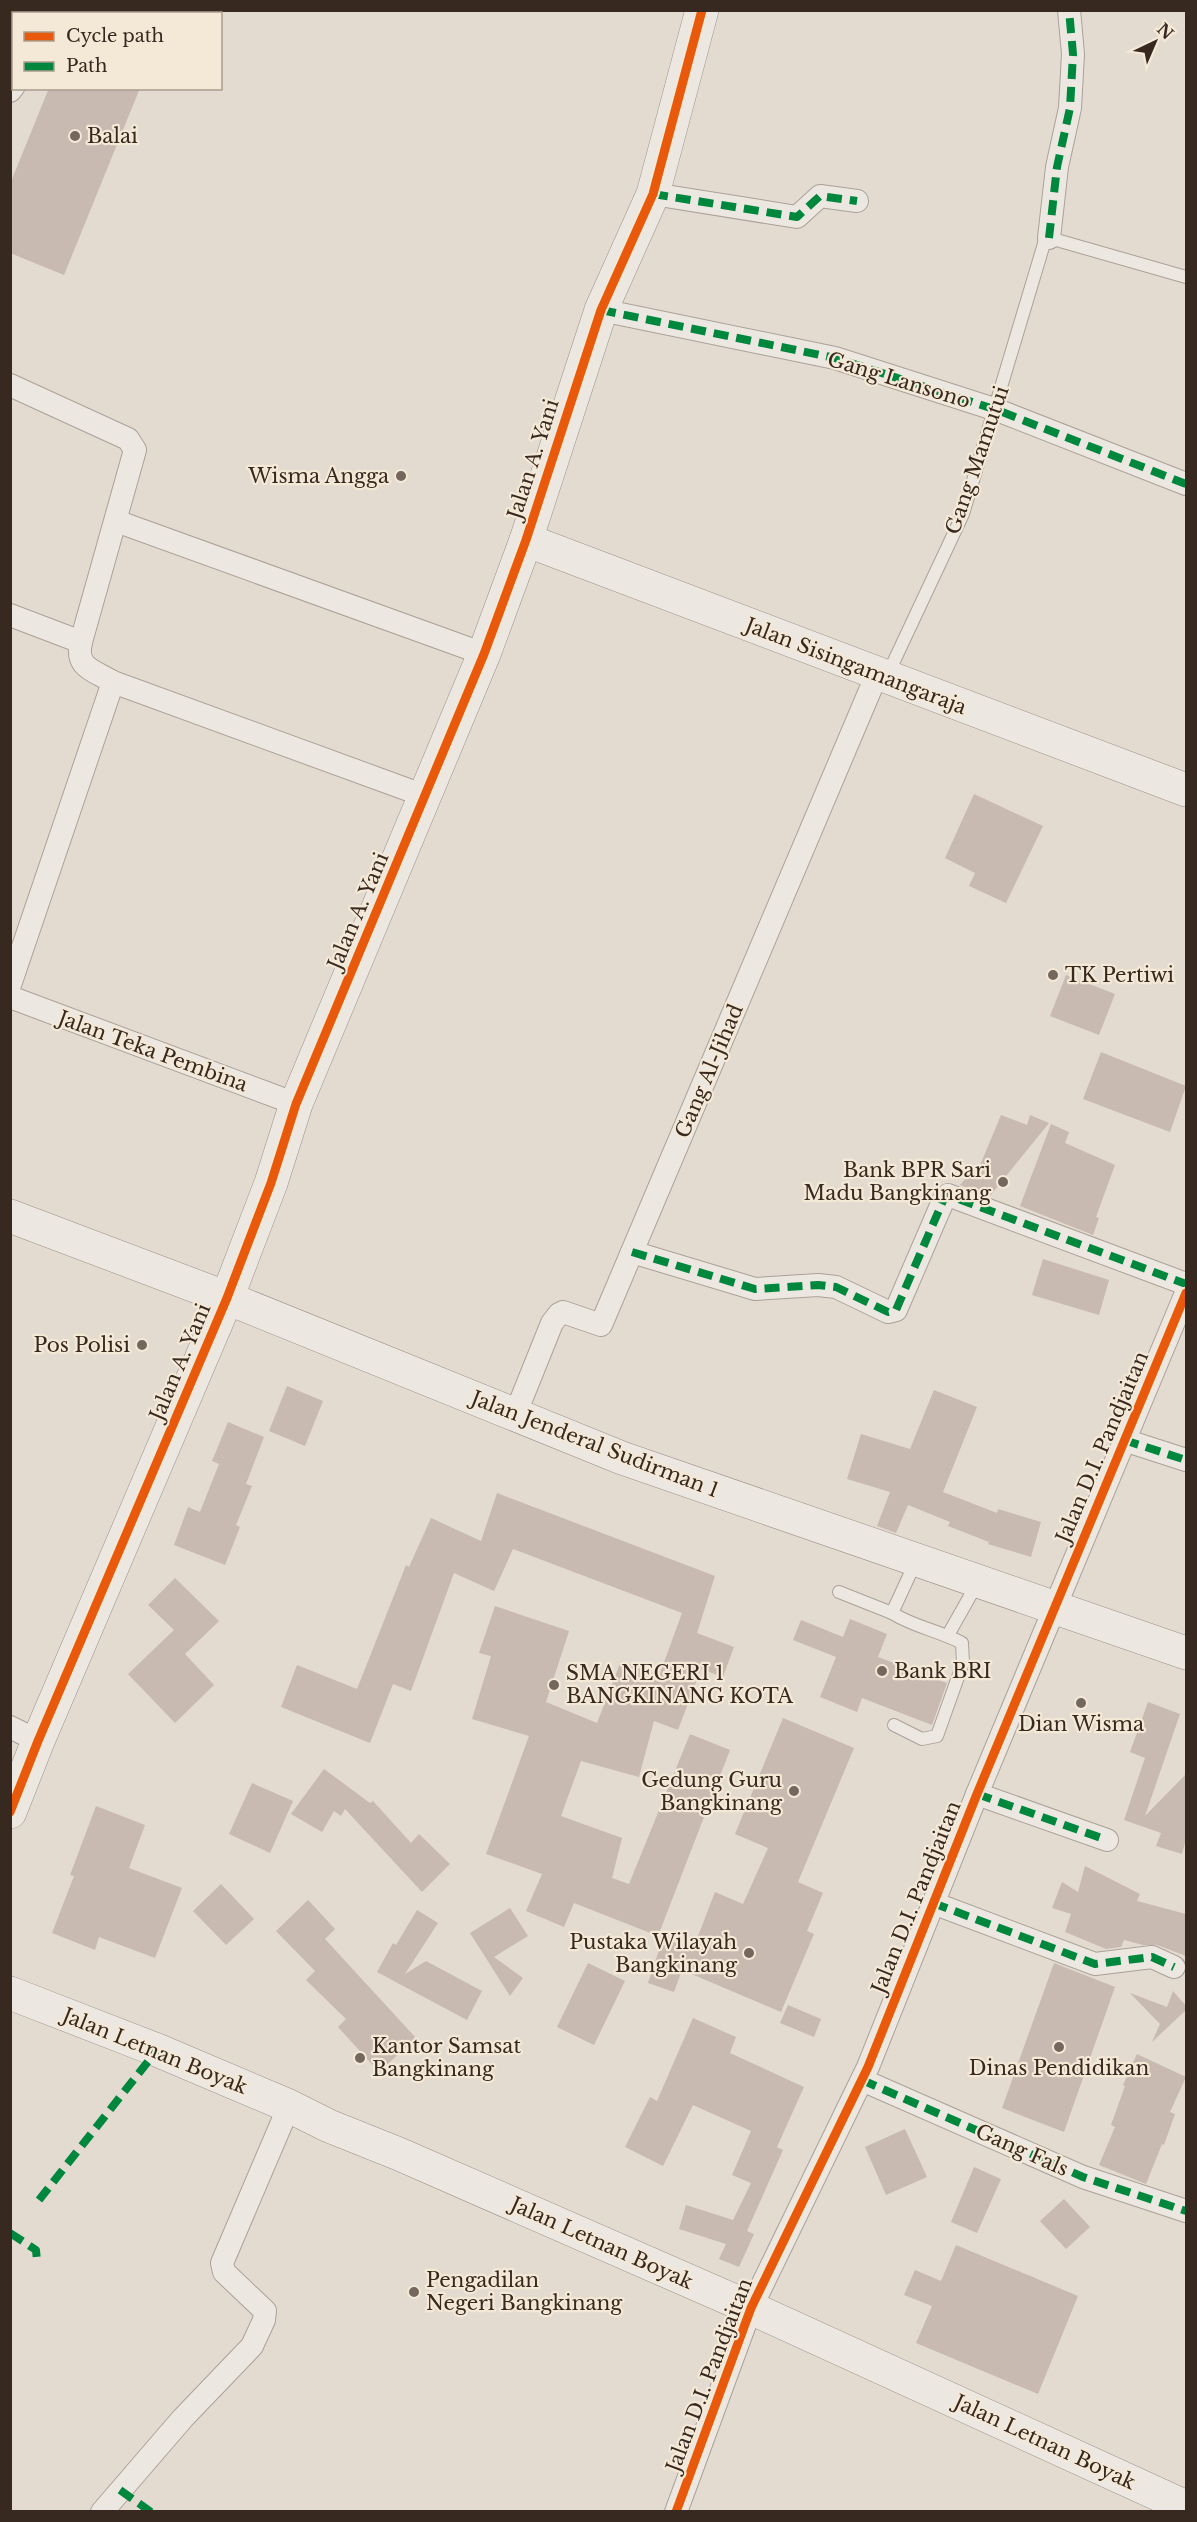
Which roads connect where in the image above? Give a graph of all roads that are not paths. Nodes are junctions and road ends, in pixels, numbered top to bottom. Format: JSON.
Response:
{"nodes":[{"id":1,"x":702,"y":10,"type":"edge"},
{"id":2,"x":1069,"y":10,"type":"edge"},
{"id":3,"x":653,"y":194,"type":"junction"},
{"id":4,"x":856,"y":201,"type":"dead end"},
{"id":5,"x":1049,"y":238,"type":"junction"},
{"id":6,"x":1186,"y":277,"type":"edge"},
{"id":7,"x":601,"y":310,"type":"junction"},
{"id":8,"x":10,"y":385,"type":"edge"},
{"id":9,"x":996,"y":410,"type":"junction"},
{"id":10,"x":1186,"y":484,"type":"edge"},
{"id":11,"x":116,"y":521,"type":"junction"},
{"id":12,"x":526,"y":540,"type":"junction"},
{"id":13,"x":10,"y":615,"type":"edge"},
{"id":14,"x":81,"y":642,"type":"junction"},
{"id":15,"x":484,"y":654,"type":"junction"},
{"id":16,"x":881,"y":676,"type":"junction"},
{"id":17,"x":113,"y":682,"type":"junction"},
{"id":18,"x":1186,"y":790,"type":"edge"},
{"id":19,"x":425,"y":796,"type":"junction"},
{"id":20,"x":10,"y":985,"type":"edge"},
{"id":21,"x":10,"y":997,"type":"edge"},
{"id":22,"x":296,"y":1104,"type":"junction"},
{"id":23,"x":10,"y":1216,"type":"edge"},
{"id":24,"x":632,"y":1252,"type":"junction"},
{"id":25,"x":1186,"y":1295,"type":"edge"},
{"id":26,"x":227,"y":1298,"type":"junction"},
{"id":27,"x":515,"y":1415,"type":"junction"},
{"id":28,"x":1124,"y":1440,"type":"junction"},
{"id":29,"x":1186,"y":1460,"type":"edge"},
{"id":30,"x":916,"y":1560,"type":"junction"},
{"id":31,"x":978,"y":1582,"type":"junction"},
{"id":32,"x":839,"y":1592,"type":"dead end"},
{"id":33,"x":1053,"y":1608,"type":"junction"},
{"id":34,"x":892,"y":1614,"type":"junction"},
{"id":35,"x":948,"y":1635,"type":"junction"},
{"id":36,"x":1186,"y":1653,"type":"edge"},
{"id":37,"x":894,"y":1725,"type":"dead end"},
{"id":38,"x":24,"y":1734,"type":"edge"},
{"id":39,"x":977,"y":1794,"type":"junction"},
{"id":40,"x":10,"y":1812,"type":"edge"},
{"id":41,"x":1107,"y":1840,"type":"dead end"},
{"id":42,"x":933,"y":1903,"type":"junction"},
{"id":43,"x":1174,"y":1967,"type":"dead end"},
{"id":44,"x":10,"y":1994,"type":"edge"},
{"id":45,"x":862,"y":2080,"type":"junction"},
{"id":46,"x":289,"y":2106,"type":"junction"},
{"id":47,"x":1186,"y":2211,"type":"edge"},
{"id":48,"x":751,"y":2308,"type":"junction"},
{"id":49,"x":1155,"y":2502,"type":"edge"},
{"id":50,"x":1186,"y":2507,"type":"edge"},
{"id":51,"x":102,"y":2511,"type":"edge"},
{"id":52,"x":676,"y":2511,"type":"edge"}],
"edges":[{"from":1,"to":3,"type":"street","name":"Jalan A. Yani"},
{"from":2,"to":5,"type":"street","name":"Gang Mamutui"},
{"from":3,"to":4,"type":"street"},
{"from":3,"to":7,"type":"street","name":"Jalan A. Yani"},
{"from":5,"to":6,"type":"lane"},
{"from":5,"to":9,"type":"lane","name":"Gang Mamutui"},
{"from":7,"to":9,"type":"street","name":"Gang Lansono"},
{"from":7,"to":12,"type":"street","name":"Jalan A. Yani"},
{"from":8,"to":11,"type":"street"},
{"from":9,"to":10,"type":"street","name":"Gang Lansono"},
{"from":9,"to":16,"type":"lane","name":"Gang Mamutui"},
{"from":11,"to":14,"type":"street"},
{"from":11,"to":15,"type":"street"},
{"from":12,"to":15,"type":"street","name":"Jalan A. Yani"},
{"from":12,"to":16,"type":"street","name":"Jalan Sisingamangaraja"},
{"from":13,"to":14,"type":"street"},
{"from":14,"to":17,"type":"street"},
{"from":15,"to":19,"type":"street","name":"Jalan A. Yani"},
{"from":16,"to":18,"type":"street","name":"Jalan Sisingamangaraja"},
{"from":16,"to":24,"type":"street","name":"Gang Al-Jihad"},
{"from":17,"to":19,"type":"street"},
{"from":17,"to":20,"type":"street"},
{"from":19,"to":22,"type":"street","name":"Jalan A. Yani"},
{"from":21,"to":22,"type":"street","name":"Jalan Teka Pembina"},
{"from":22,"to":26,"type":"street","name":"Jalan A. Yani"},
{"from":23,"to":26,"type":"street","name":"Jalan Jenderal Sudirman 1"},
{"from":24,"to":25,"type":"street"},
{"from":24,"to":27,"type":"street","name":"Gang Al-Jihad"},
{"from":25,"to":28,"type":"street","name":"Jalan D.I. Pandjaitan"},
{"from":26,"to":27,"type":"street","name":"Jalan Jenderal Sudirman 1"},
{"from":26,"to":38,"type":"street","name":"Jalan A. Yani"},
{"from":27,"to":30,"type":"street","name":"Jalan Jenderal Sudirman 1"},
{"from":28,"to":29,"type":"street"},
{"from":28,"to":33,"type":"street","name":"Jalan D.I. Pandjaitan"},
{"from":30,"to":31,"type":"street","name":"Jalan Jenderal Sudirman 1"},
{"from":30,"to":34,"type":"lane"},
{"from":31,"to":33,"type":"street","name":"Jalan Jenderal Sudirman 1"},
{"from":31,"to":35,"type":"lane"},
{"from":32,"to":34,"type":"lane"},
{"from":33,"to":36,"type":"street","name":"Jalan Jenderal Sudirman 1"},
{"from":33,"to":39,"type":"street","name":"Jalan D.I. Pandjaitan"},
{"from":34,"to":35,"type":"lane"},
{"from":35,"to":37,"type":"lane"},
{"from":38,"to":40,"type":"street","name":"Jalan A. Yani"},
{"from":39,"to":41,"type":"street"},
{"from":39,"to":42,"type":"street","name":"Jalan D.I. Pandjaitan"},
{"from":42,"to":43,"type":"street"},
{"from":42,"to":45,"type":"street","name":"Jalan D.I. Pandjaitan"},
{"from":44,"to":46,"type":"street","name":"Jalan Letnan Boyak"},
{"from":45,"to":47,"type":"street","name":"Gang Fals"},
{"from":45,"to":48,"type":"street","name":"Jalan D.I. Pandjaitan"},
{"from":46,"to":48,"type":"street","name":"Jalan Letnan Boyak"},
{"from":46,"to":51,"type":"street"},
{"from":48,"to":49,"type":"street","name":"Jalan Letnan Boyak"},
{"from":48,"to":52,"type":"street","name":"Jalan D.I. Pandjaitan"},
{"from":49,"to":50,"type":"street","name":"Jalan Letnan Boyak"}]}
